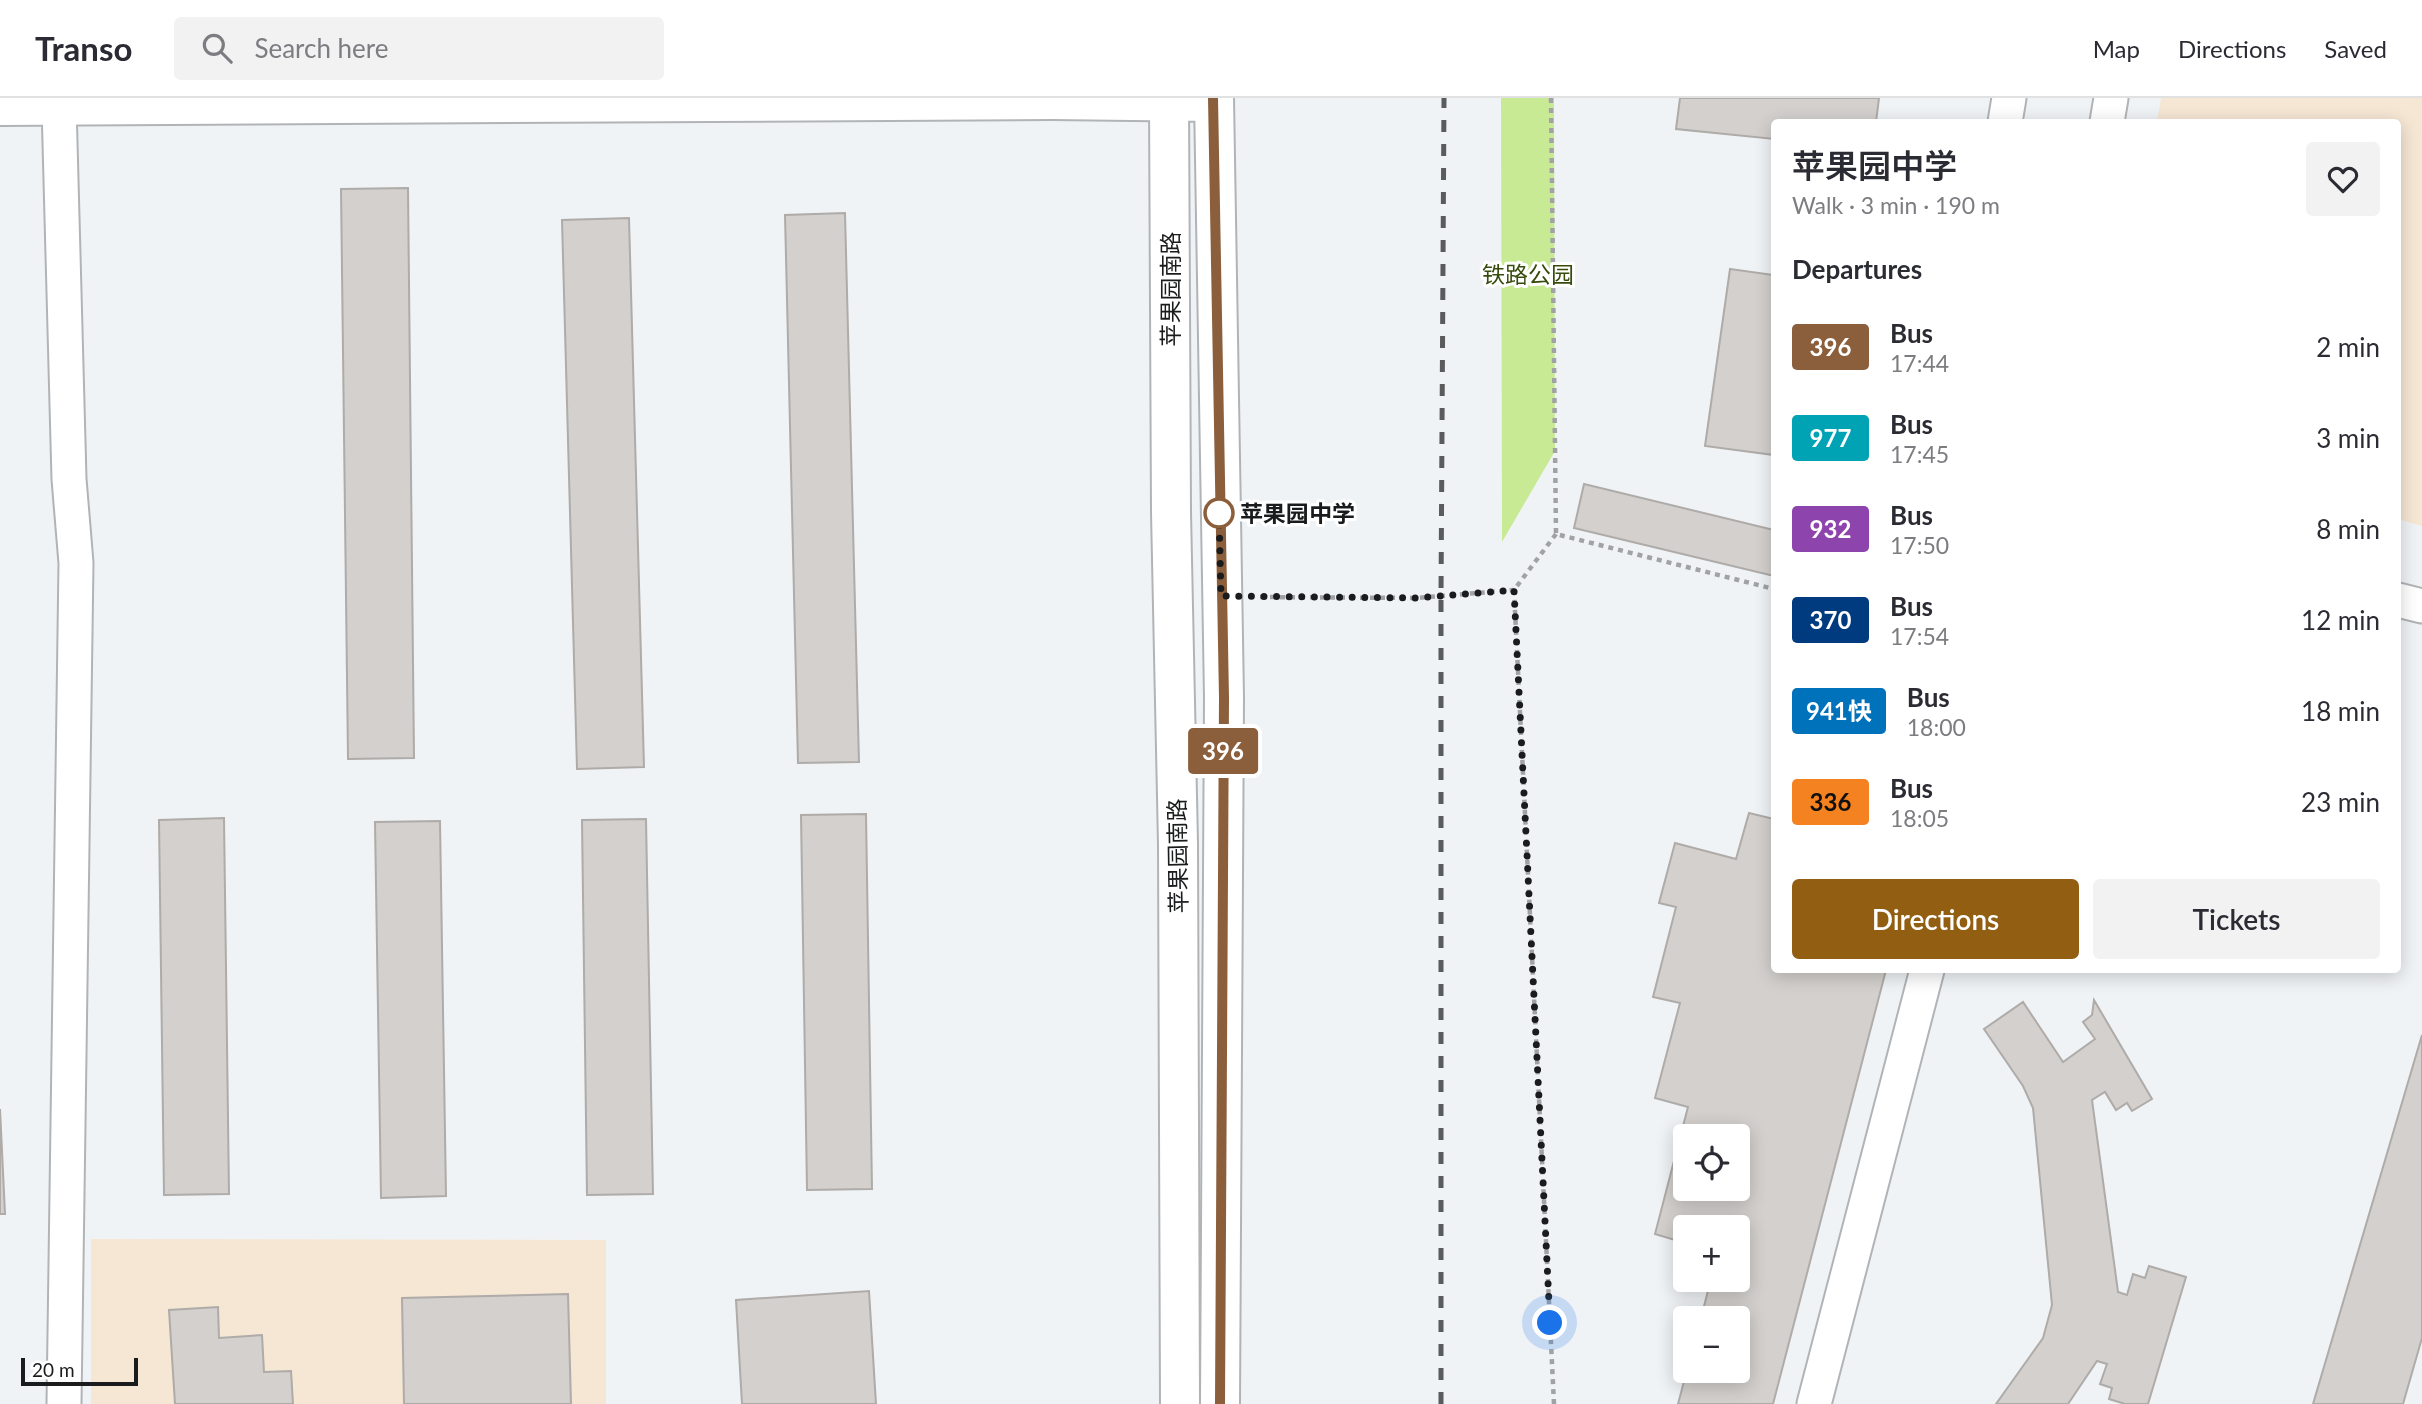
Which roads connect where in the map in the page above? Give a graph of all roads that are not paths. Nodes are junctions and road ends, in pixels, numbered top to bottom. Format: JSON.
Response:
{"nodes":[{"id":1,"x":2009,"y":98,"type":"edge"},
{"id":2,"x":2111,"y":98,"type":"edge"},
{"id":3,"x":1169,"y":100,"type":"edge"},
{"id":4,"x":1213,"y":100,"type":"edge"},
{"id":5,"x":59,"y":105,"type":"junction"},
{"id":6,"x":0,"y":106,"type":"edge"},
{"id":7,"x":2006,"y":119,"type":"edge"},
{"id":8,"x":2108,"y":119,"type":"edge"},
{"id":9,"x":2401,"y":601,"type":"edge"},
{"id":10,"x":2422,"y":606,"type":"edge"},
{"id":11,"x":1926,"y":973,"type":"edge"},
{"id":12,"x":64,"y":1404,"type":"edge"},
{"id":13,"x":1180,"y":1404,"type":"edge"},
{"id":14,"x":1220,"y":1404,"type":"edge"},
{"id":15,"x":1814,"y":1404,"type":"edge"}],
"edges":[{"from":1,"to":7,"type":"street"},
{"from":2,"to":8,"type":"street"},
{"from":3,"to":4,"type":"main road"},
{"from":3,"to":5,"type":"main road"},
{"from":3,"to":13,"type":"main road","name":"苹果园南路"},
{"from":4,"to":14,"type":"main road","name":"苹果园南路"},
{"from":5,"to":6,"type":"main road"},
{"from":5,"to":12,"type":"street"},
{"from":9,"to":10,"type":"street"},
{"from":11,"to":15,"type":"street"}]}
